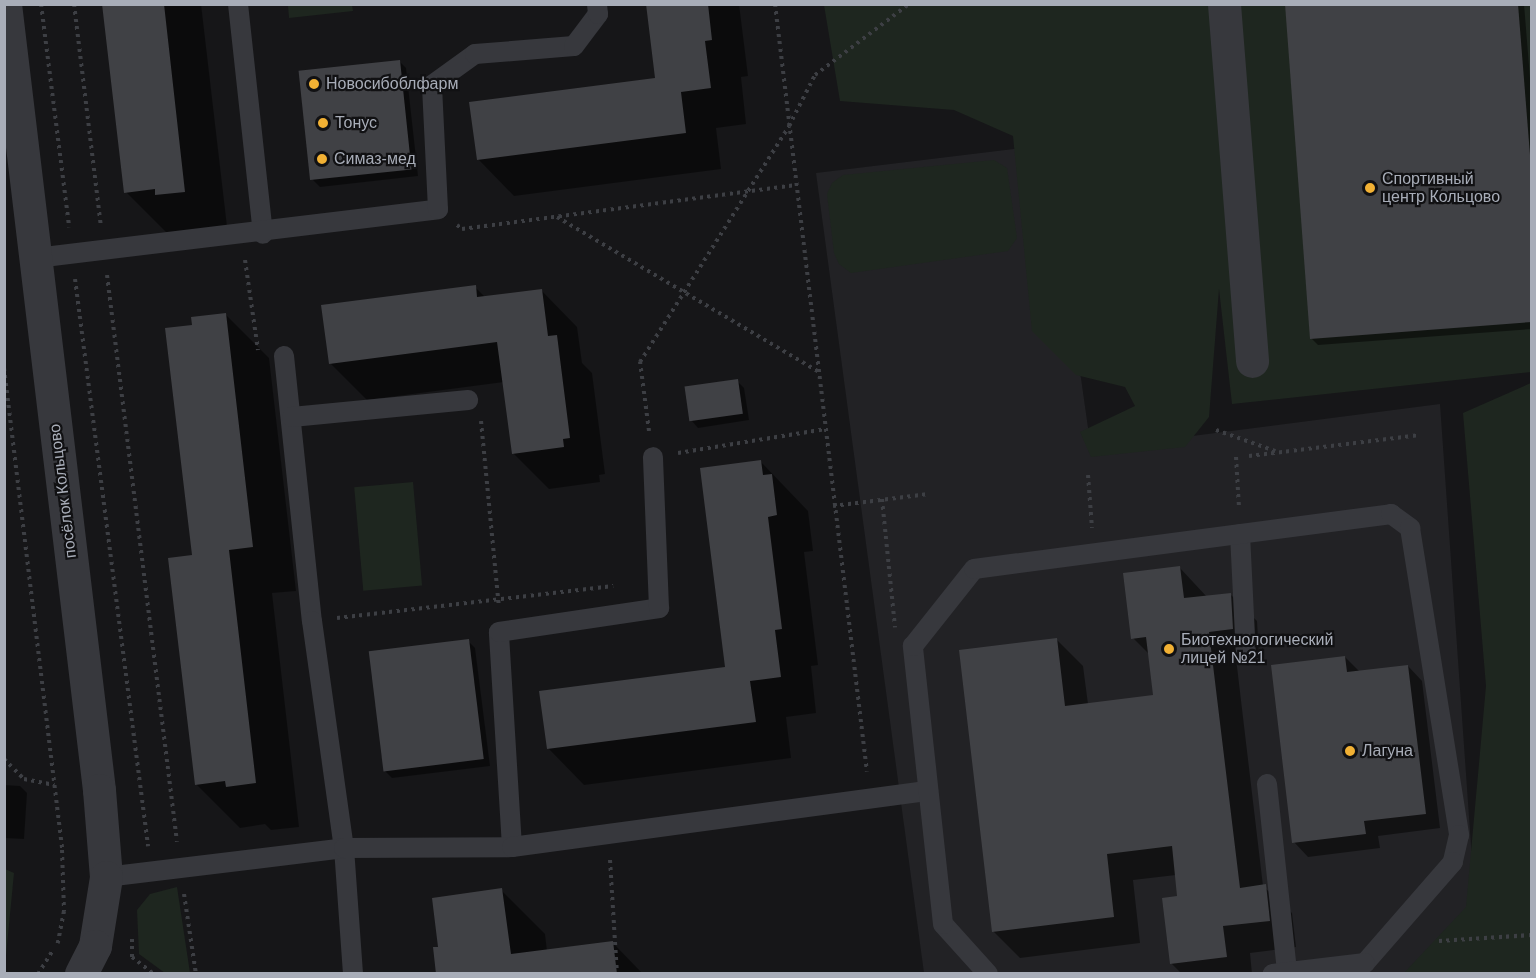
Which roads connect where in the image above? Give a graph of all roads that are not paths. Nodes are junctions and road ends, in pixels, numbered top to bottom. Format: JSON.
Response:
{"nodes":[{"id":1,"x":5,"y":4,"type":"edge"},
{"id":2,"x":238,"y":4,"type":"edge"},
{"id":3,"x":597,"y":4,"type":"edge"},
{"id":4,"x":1224,"y":4,"type":"edge"},
{"id":5,"x":263,"y":234,"type":"junction"},
{"id":6,"x":36,"y":258,"type":"junction"},
{"id":7,"x":1252,"y":361,"type":"dead end"},
{"id":8,"x":285,"y":364,"type":"road end"},
{"id":9,"x":468,"y":400,"type":"road end"},
{"id":10,"x":291,"y":417,"type":"junction"},
{"id":11,"x":653,"y":458,"type":"road end"},
{"id":12,"x":1240,"y":534,"type":"junction"},
{"id":13,"x":1246,"y":655,"type":"dead end"},
{"id":14,"x":1267,"y":784,"type":"dead end"},
{"id":15,"x":928,"y":792,"type":"junction"},
{"id":16,"x":344,"y":848,"type":"junction"},
{"id":17,"x":512,"y":848,"type":"junction"},
{"id":18,"x":106,"y":877,"type":"junction"},
{"id":19,"x":351,"y":966,"type":"edge"},
{"id":20,"x":1280,"y":972,"type":"edge"},
{"id":21,"x":81,"y":974,"type":"edge"},
{"id":22,"x":337,"y":974,"type":"edge"},
{"id":23,"x":988,"y":974,"type":"edge"}],
"edges":[{"from":1,"to":6,"type":"street","name":"посёлок Кольцово"},
{"from":2,"to":5,"type":"lane"},
{"from":3,"to":5,"type":"lane"},
{"from":4,"to":7,"type":"street"},
{"from":5,"to":6,"type":"lane"},
{"from":6,"to":18,"type":"street","name":"посёлок Кольцово"},
{"from":8,"to":10,"type":"lane"},
{"from":9,"to":10,"type":"lane"},
{"from":10,"to":16,"type":"lane"},
{"from":11,"to":17,"type":"lane"},
{"from":12,"to":13,"type":"lane"},
{"from":12,"to":15,"type":"lane"},
{"from":12,"to":20,"type":"lane"},
{"from":14,"to":20,"type":"lane"},
{"from":15,"to":17,"type":"lane"},
{"from":15,"to":23,"type":"lane"},
{"from":16,"to":17,"type":"lane"},
{"from":16,"to":18,"type":"lane"},
{"from":16,"to":19,"type":"lane"},
{"from":18,"to":21,"type":"street","name":"посёлок Кольцово"},
{"from":19,"to":22,"type":"lane"}]}
